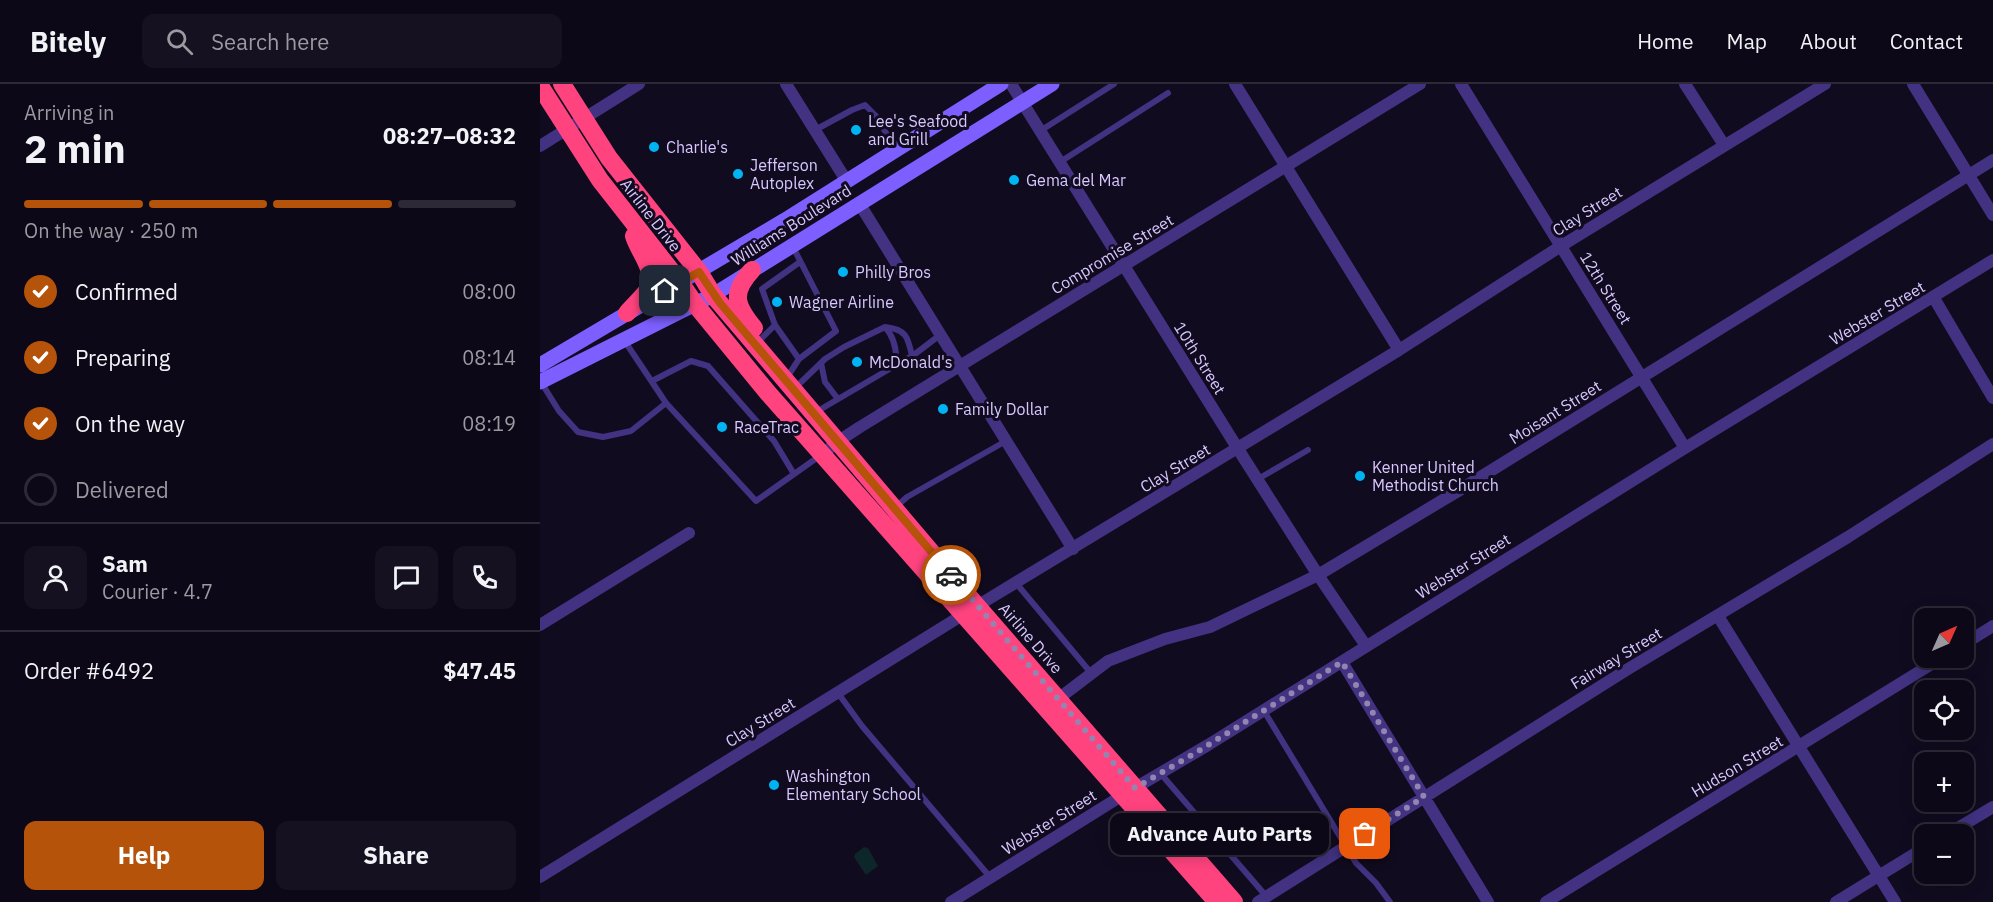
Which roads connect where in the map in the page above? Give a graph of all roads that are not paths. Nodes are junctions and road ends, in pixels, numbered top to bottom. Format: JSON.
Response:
{"nodes":[{"id":1,"x":562,"y":84,"type":"edge"},
{"id":2,"x":639,"y":84,"type":"edge"},
{"id":3,"x":786,"y":84,"type":"edge"},
{"id":4,"x":1001,"y":84,"type":"edge"},
{"id":5,"x":1011,"y":84,"type":"edge"},
{"id":6,"x":1052,"y":84,"type":"edge"},
{"id":7,"x":1114,"y":84,"type":"edge"},
{"id":8,"x":1235,"y":84,"type":"edge"},
{"id":9,"x":1420,"y":84,"type":"edge"},
{"id":10,"x":1461,"y":84,"type":"edge"},
{"id":11,"x":1685,"y":84,"type":"edge"},
{"id":12,"x":1825,"y":84,"type":"edge"},
{"id":13,"x":1913,"y":84,"type":"edge"},
{"id":14,"x":540,"y":86,"type":"edge"},
{"id":15,"x":1168,"y":93,"type":"dead end"},
{"id":16,"x":1022,"y":102,"type":"junction"},
{"id":17,"x":584,"y":118,"type":"junction"},
{"id":18,"x":567,"y":129,"type":"junction"},
{"id":19,"x":815,"y":130,"type":"junction"},
{"id":20,"x":1040,"y":132,"type":"junction"},
{"id":21,"x":1724,"y":145,"type":"junction"},
{"id":22,"x":540,"y":146,"type":"edge"},
{"id":23,"x":896,"y":150,"type":"junction"},
{"id":24,"x":1993,"y":160,"type":"edge"},
{"id":25,"x":1059,"y":162,"type":"junction"},
{"id":26,"x":1286,"y":166,"type":"junction"},
{"id":27,"x":1969,"y":175,"type":"junction"},
{"id":28,"x":846,"y":180,"type":"junction"},
{"id":29,"x":859,"y":203,"type":"junction"},
{"id":30,"x":1993,"y":215,"type":"edge"},
{"id":31,"x":628,"y":217,"type":"junction"},
{"id":32,"x":792,"y":246,"type":"junction"},
{"id":33,"x":1561,"y":246,"type":"junction"},
{"id":34,"x":769,"y":260,"type":"junction"},
{"id":35,"x":1993,"y":260,"type":"edge"},
{"id":36,"x":800,"y":262,"type":"junction"},
{"id":37,"x":1123,"y":267,"type":"junction"},
{"id":38,"x":752,"y":270,"type":"junction"},
{"id":39,"x":699,"y":272,"type":"junction"},
{"id":40,"x":779,"y":277,"type":"junction"},
{"id":41,"x":680,"y":282,"type":"junction"},
{"id":42,"x":713,"y":295,"type":"junction"},
{"id":43,"x":1934,"y":298,"type":"junction"},
{"id":44,"x":695,"y":304,"type":"junction"},
{"id":45,"x":627,"y":313,"type":"junction"},
{"id":46,"x":776,"y":325,"type":"junction"},
{"id":47,"x":885,"y":327,"type":"junction"},
{"id":48,"x":940,"y":335,"type":"junction"},
{"id":49,"x":762,"y":338,"type":"junction"},
{"id":50,"x":624,"y":339,"type":"junction"},
{"id":51,"x":1399,"y":350,"type":"junction"},
{"id":52,"x":912,"y":356,"type":"junction"},
{"id":53,"x":799,"y":359,"type":"junction"},
{"id":54,"x":821,"y":363,"type":"junction"},
{"id":55,"x":540,"y":365,"type":"edge"},
{"id":56,"x":896,"y":365,"type":"junction"},
{"id":57,"x":959,"y":366,"type":"junction"},
{"id":58,"x":1642,"y":377,"type":"junction"},
{"id":59,"x":652,"y":381,"type":"junction"},
{"id":60,"x":540,"y":382,"type":"edge"},
{"id":61,"x":789,"y":385,"type":"junction"},
{"id":62,"x":1993,"y":398,"type":"edge"},
{"id":63,"x":838,"y":399,"type":"junction"},
{"id":64,"x":666,"y":403,"type":"junction"},
{"id":65,"x":813,"y":414,"type":"junction"},
{"id":66,"x":1006,"y":441,"type":"junction"},
{"id":67,"x":837,"y":442,"type":"junction"},
{"id":68,"x":1993,"y":444,"type":"edge"},
{"id":69,"x":1685,"y":448,"type":"junction"},
{"id":70,"x":1238,"y":449,"type":"junction"},
{"id":71,"x":1308,"y":450,"type":"dead end"},
{"id":72,"x":823,"y":454,"type":"junction"},
{"id":73,"x":794,"y":474,"type":"junction"},
{"id":74,"x":1257,"y":480,"type":"junction"},
{"id":75,"x":894,"y":508,"type":"junction"},
{"id":76,"x":689,"y":533,"type":"dead end"},
{"id":77,"x":1072,"y":549,"type":"junction"},
{"id":78,"x":1318,"y":575,"type":"junction"},
{"id":79,"x":1016,"y":583,"type":"junction"},
{"id":80,"x":971,"y":610,"type":"junction"},
{"id":81,"x":1718,"y":615,"type":"junction"},
{"id":82,"x":540,"y":625,"type":"edge"},
{"id":83,"x":1993,"y":626,"type":"edge"},
{"id":84,"x":1974,"y":638,"type":"edge"},
{"id":85,"x":1366,"y":646,"type":"junction"},
{"id":86,"x":1342,"y":662,"type":"junction"},
{"id":87,"x":1925,"y":668,"type":"edge"},
{"id":88,"x":1091,"y":674,"type":"junction"},
{"id":89,"x":838,"y":693,"type":"junction"},
{"id":90,"x":1058,"y":699,"type":"junction"},
{"id":91,"x":1264,"y":710,"type":"junction"},
{"id":92,"x":1799,"y":747,"type":"junction"},
{"id":93,"x":1161,"y":774,"type":"junction"},
{"id":94,"x":1129,"y":792,"type":"junction"},
{"id":95,"x":1424,"y":797,"type":"junction"},
{"id":96,"x":1993,"y":807,"type":"edge"},
{"id":97,"x":1965,"y":824,"type":"edge"},
{"id":98,"x":1345,"y":847,"type":"junction"},
{"id":99,"x":1914,"y":854,"type":"edge"},
{"id":100,"x":1878,"y":876,"type":"junction"},
{"id":101,"x":540,"y":877,"type":"edge"},
{"id":102,"x":990,"y":878,"type":"junction"},
{"id":103,"x":1262,"y":899,"type":"edge"},
{"id":104,"x":951,"y":902,"type":"edge"},
{"id":105,"x":1217,"y":902,"type":"edge"},
{"id":106,"x":1234,"y":902,"type":"edge"},
{"id":107,"x":1390,"y":902,"type":"edge"},
{"id":108,"x":1488,"y":902,"type":"edge"},
{"id":109,"x":1546,"y":902,"type":"edge"},
{"id":110,"x":1836,"y":902,"type":"edge"},
{"id":111,"x":1895,"y":902,"type":"edge"}],
"edges":[{"from":1,"to":17,"type":"highway","name":"Airline Drive"},
{"from":2,"to":17,"type":"street"},
{"from":3,"to":19,"type":"street"},
{"from":4,"to":23,"type":"main road","name":"Williams Boulevard"},
{"from":5,"to":16,"type":"street","name":"10th Street"},
{"from":6,"to":16,"type":"main road","name":"Williams Boulevard"},
{"from":7,"to":20,"type":"lane"},
{"from":8,"to":26,"type":"street"},
{"from":9,"to":26,"type":"street","name":"Compromise Street"},
{"from":10,"to":33,"type":"street","name":"12th Street"},
{"from":11,"to":21,"type":"street"},
{"from":12,"to":21,"type":"street","name":"Clay Street"},
{"from":13,"to":27,"type":"street"},
{"from":14,"to":18,"type":"highway","name":"Airline Drive"},
{"from":15,"to":25,"type":"lane"},
{"from":16,"to":20,"type":"street","name":"10th Street"},
{"from":16,"to":29,"type":"main road","name":"Williams Boulevard"},
{"from":17,"to":18,"type":"street"},
{"from":17,"to":39,"type":"highway","name":"Airline Drive"},
{"from":18,"to":22,"type":"street"},
{"from":18,"to":31,"type":"highway","name":"Airline Drive"},
{"from":19,"to":23,"type":"lane"},
{"from":19,"to":28,"type":"street"},
{"from":20,"to":25,"type":"street","name":"10th Street"},
{"from":21,"to":33,"type":"street","name":"Clay Street"},
{"from":23,"to":28,"type":"main road","name":"Williams Boulevard"},
{"from":24,"to":27,"type":"street","name":"Moisant Street"},
{"from":25,"to":37,"type":"street","name":"10th Street"},
{"from":26,"to":37,"type":"street","name":"Compromise Street"},
{"from":26,"to":51,"type":"street"},
{"from":27,"to":30,"type":"street"},
{"from":27,"to":58,"type":"street","name":"Moisant Street"},
{"from":28,"to":39,"type":"main road","name":"Williams Boulevard"},
{"from":29,"to":32,"type":"main road","name":"Williams Boulevard"},
{"from":29,"to":48,"type":"street"},
{"from":31,"to":41,"type":"highway","name":"Airline Drive"},
{"from":31,"to":45,"type":"highway"},
{"from":32,"to":34,"type":"main road","name":"Williams Boulevard"},
{"from":32,"to":36,"type":"lane"},
{"from":33,"to":51,"type":"street","name":"Clay Street"},
{"from":33,"to":58,"type":"street","name":"12th Street"},
{"from":34,"to":38,"type":"main road","name":"Williams Boulevard"},
{"from":34,"to":40,"type":"lane"},
{"from":35,"to":43,"type":"street","name":"Webster Street"},
{"from":36,"to":40,"type":"lane"},
{"from":36,"to":53,"type":"lane"},
{"from":37,"to":57,"type":"street","name":"Compromise Street"},
{"from":37,"to":70,"type":"street","name":"10th Street"},
{"from":38,"to":42,"type":"main road","name":"Williams Boulevard"},
{"from":38,"to":49,"type":"highway"},
{"from":39,"to":41,"type":"main road","name":"Williams Boulevard"},
{"from":39,"to":42,"type":"highway","name":"Airline Drive"},
{"from":40,"to":46,"type":"lane"},
{"from":41,"to":44,"type":"highway","name":"Airline Drive"},
{"from":41,"to":45,"type":"main road","name":"Williams Boulevard"},
{"from":42,"to":44,"type":"main road","name":"Williams Boulevard"},
{"from":42,"to":61,"type":"highway","name":"Airline Drive"},
{"from":43,"to":62,"type":"street"},
{"from":43,"to":69,"type":"street","name":"Webster Street"},
{"from":44,"to":50,"type":"main road","name":"Williams Boulevard"},
{"from":44,"to":72,"type":"highway","name":"Airline Drive"},
{"from":45,"to":55,"type":"main road","name":"Williams Boulevard"},
{"from":46,"to":49,"type":"lane"},
{"from":46,"to":53,"type":"lane"},
{"from":47,"to":52,"type":"lane"},
{"from":47,"to":54,"type":"lane"},
{"from":47,"to":56,"type":"lane"},
{"from":48,"to":52,"type":"lane"},
{"from":48,"to":57,"type":"street"},
{"from":49,"to":61,"type":"highway"},
{"from":50,"to":59,"type":"lane"},
{"from":50,"to":60,"type":"main road","name":"Williams Boulevard"},
{"from":51,"to":70,"type":"street","name":"Clay Street"},
{"from":52,"to":56,"type":"lane"},
{"from":53,"to":61,"type":"lane"},
{"from":54,"to":61,"type":"lane"},
{"from":54,"to":63,"type":"lane"},
{"from":56,"to":63,"type":"lane"},
{"from":57,"to":66,"type":"street"},
{"from":57,"to":67,"type":"street","name":"Compromise Street"},
{"from":58,"to":69,"type":"street","name":"12th Street"},
{"from":58,"to":78,"type":"street","name":"Moisant Street"},
{"from":59,"to":64,"type":"lane"},
{"from":59,"to":73,"type":"lane"},
{"from":60,"to":64,"type":"lane"},
{"from":61,"to":65,"type":"highway","name":"Airline Drive"},
{"from":63,"to":65,"type":"lane"},
{"from":64,"to":73,"type":"lane"},
{"from":65,"to":67,"type":"highway","name":"Airline Drive"},
{"from":66,"to":75,"type":"lane"},
{"from":66,"to":77,"type":"street"},
{"from":67,"to":72,"type":"street","name":"Compromise Street"},
{"from":67,"to":75,"type":"highway","name":"Airline Drive"},
{"from":68,"to":81,"type":"street","name":"Fairway Street"},
{"from":69,"to":85,"type":"street","name":"Webster Street"},
{"from":70,"to":74,"type":"street","name":"10th Street"},
{"from":70,"to":77,"type":"street","name":"Clay Street"},
{"from":71,"to":74,"type":"lane"},
{"from":72,"to":73,"type":"lane"},
{"from":72,"to":80,"type":"highway","name":"Airline Drive"},
{"from":74,"to":78,"type":"street","name":"10th Street"},
{"from":75,"to":80,"type":"highway","name":"Airline Drive"},
{"from":76,"to":82,"type":"street"},
{"from":77,"to":79,"type":"street","name":"Clay Street"},
{"from":78,"to":85,"type":"street","name":"10th Street"},
{"from":78,"to":88,"type":"street","name":"Moisant Street"},
{"from":79,"to":80,"type":"street","name":"Clay Street"},
{"from":79,"to":88,"type":"lane"},
{"from":80,"to":89,"type":"street","name":"Clay Street"},
{"from":80,"to":90,"type":"highway","name":"Airline Drive"},
{"from":80,"to":94,"type":"highway","name":"Airline Drive"},
{"from":81,"to":92,"type":"street"},
{"from":81,"to":95,"type":"street","name":"Fairway Street"},
{"from":83,"to":84,"type":"street"},
{"from":85,"to":86,"type":"street","name":"Webster Street"},
{"from":86,"to":91,"type":"street","name":"Webster Street"},
{"from":86,"to":95,"type":"street"},
{"from":87,"to":92,"type":"street","name":"Hudson Street"},
{"from":88,"to":90,"type":"street","name":"Moisant Street"},
{"from":89,"to":101,"type":"street","name":"Clay Street"},
{"from":89,"to":102,"type":"lane"},
{"from":90,"to":94,"type":"highway","name":"Airline Drive"},
{"from":91,"to":93,"type":"street","name":"Webster Street"},
{"from":91,"to":98,"type":"lane"},
{"from":92,"to":100,"type":"street"},
{"from":92,"to":109,"type":"street","name":"Hudson Street"},
{"from":93,"to":94,"type":"street","name":"Webster Street"},
{"from":93,"to":103,"type":"lane"},
{"from":94,"to":102,"type":"street","name":"Webster Street"},
{"from":94,"to":105,"type":"highway","name":"Airline Drive"},
{"from":94,"to":106,"type":"highway","name":"Airline Drive"},
{"from":95,"to":98,"type":"street","name":"Fairway Street"},
{"from":95,"to":108,"type":"street"},
{"from":96,"to":97,"type":"street"},
{"from":98,"to":103,"type":"street","name":"Fairway Street"},
{"from":98,"to":107,"type":"lane"},
{"from":99,"to":100,"type":"street"},
{"from":100,"to":110,"type":"street"},
{"from":100,"to":111,"type":"street"},
{"from":102,"to":104,"type":"street","name":"Webster Street"}]}
